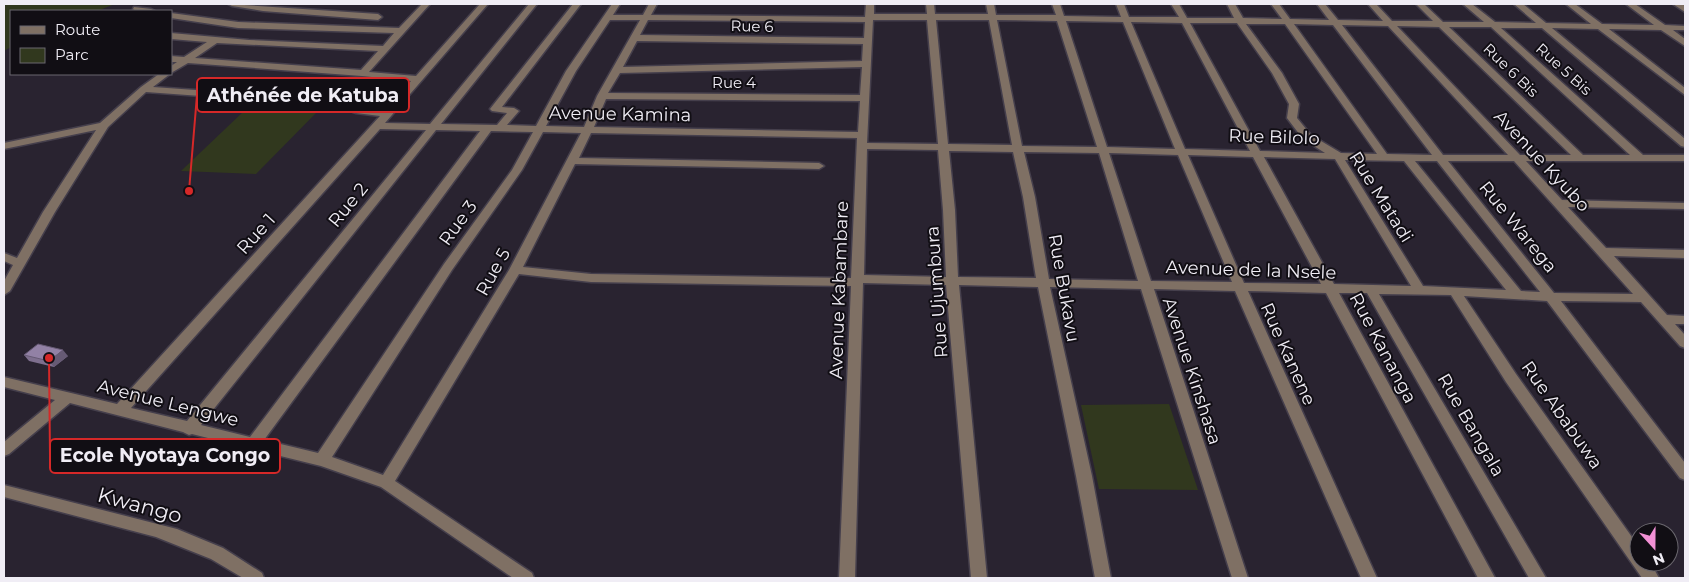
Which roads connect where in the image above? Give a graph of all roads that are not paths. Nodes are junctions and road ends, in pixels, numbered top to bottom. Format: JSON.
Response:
{"nodes":[{"id":1,"x":232,"y":4,"type":"edge"},
{"id":2,"x":426,"y":4,"type":"edge"},
{"id":3,"x":484,"y":4,"type":"edge"},
{"id":4,"x":533,"y":4,"type":"edge"},
{"id":5,"x":577,"y":4,"type":"edge"},
{"id":6,"x":616,"y":4,"type":"edge"},
{"id":7,"x":653,"y":4,"type":"edge"},
{"id":8,"x":930,"y":4,"type":"edge"},
{"id":9,"x":1056,"y":4,"type":"edge"},
{"id":10,"x":1120,"y":4,"type":"edge"},
{"id":11,"x":1175,"y":4,"type":"edge"},
{"id":12,"x":1231,"y":4,"type":"edge"},
{"id":13,"x":1275,"y":4,"type":"edge"},
{"id":14,"x":1321,"y":4,"type":"edge"},
{"id":15,"x":1372,"y":4,"type":"edge"},
{"id":16,"x":1420,"y":4,"type":"edge"},
{"id":17,"x":1467,"y":4,"type":"edge"},
{"id":18,"x":1518,"y":4,"type":"edge"},
{"id":19,"x":1570,"y":4,"type":"edge"},
{"id":20,"x":1630,"y":4,"type":"edge"},
{"id":21,"x":1677,"y":4,"type":"edge"},
{"id":22,"x":267,"y":6,"type":"edge"},
{"id":23,"x":137,"y":9,"type":"dead end"},
{"id":24,"x":144,"y":10,"type":"edge"},
{"id":25,"x":991,"y":10,"type":"edge"},
{"id":26,"x":1685,"y":10,"type":"edge"},
{"id":27,"x":869,"y":14,"type":"edge"},
{"id":28,"x":172,"y":15,"type":"edge"},
{"id":29,"x":378,"y":17,"type":"dead end"},
{"id":30,"x":607,"y":17,"type":"junction"},
{"id":31,"x":647,"y":17,"type":"junction"},
{"id":32,"x":931,"y":17,"type":"junction"},
{"id":33,"x":1061,"y":18,"type":"junction"},
{"id":34,"x":1126,"y":19,"type":"junction"},
{"id":35,"x":1184,"y":20,"type":"junction"},
{"id":36,"x":1240,"y":21,"type":"junction"},
{"id":37,"x":1288,"y":22,"type":"junction"},
{"id":38,"x":1336,"y":22,"type":"junction"},
{"id":39,"x":1392,"y":24,"type":"junction"},
{"id":40,"x":1443,"y":24,"type":"junction"},
{"id":41,"x":238,"y":25,"type":"junction"},
{"id":42,"x":1494,"y":26,"type":"junction"},
{"id":43,"x":1546,"y":26,"type":"junction"},
{"id":44,"x":1601,"y":27,"type":"junction"},
{"id":45,"x":1664,"y":28,"type":"junction"},
{"id":46,"x":1685,"y":28,"type":"edge"},
{"id":47,"x":400,"y":31,"type":"junction"},
{"id":48,"x":172,"y":36,"type":"edge"},
{"id":49,"x":636,"y":38,"type":"junction"},
{"id":50,"x":215,"y":40,"type":"junction"},
{"id":51,"x":869,"y":41,"type":"junction"},
{"id":52,"x":1685,"y":44,"type":"edge"},
{"id":53,"x":384,"y":49,"type":"junction"},
{"id":54,"x":172,"y":58,"type":"edge"},
{"id":55,"x":185,"y":60,"type":"junction"},
{"id":56,"x":867,"y":64,"type":"junction"},
{"id":57,"x":172,"y":69,"type":"edge"},
{"id":58,"x":616,"y":70,"type":"junction"},
{"id":59,"x":363,"y":73,"type":"junction"},
{"id":60,"x":165,"y":75,"type":"edge"},
{"id":61,"x":418,"y":80,"type":"junction"},
{"id":62,"x":144,"y":89,"type":"junction"},
{"id":63,"x":1685,"y":92,"type":"edge"},
{"id":64,"x":602,"y":96,"type":"junction"},
{"id":65,"x":865,"y":98,"type":"junction"},
{"id":66,"x":387,"y":114,"type":"junction"},
{"id":67,"x":104,"y":125,"type":"junction"},
{"id":68,"x":376,"y":126,"type":"junction"},
{"id":69,"x":433,"y":128,"type":"junction"},
{"id":70,"x":493,"y":129,"type":"junction"},
{"id":71,"x":539,"y":129,"type":"junction"},
{"id":72,"x":588,"y":130,"type":"junction"},
{"id":73,"x":862,"y":140,"type":"junction"},
{"id":74,"x":1685,"y":144,"type":"edge"},
{"id":75,"x":4,"y":146,"type":"edge"},
{"id":76,"x":943,"y":147,"type":"junction"},
{"id":77,"x":1018,"y":149,"type":"junction"},
{"id":78,"x":1104,"y":150,"type":"junction"},
{"id":79,"x":1182,"y":152,"type":"junction"},
{"id":80,"x":1256,"y":154,"type":"junction"},
{"id":81,"x":1338,"y":156,"type":"junction"},
{"id":82,"x":1384,"y":157,"type":"junction"},
{"id":83,"x":1407,"y":158,"type":"junction"},
{"id":84,"x":1440,"y":158,"type":"junction"},
{"id":85,"x":1516,"y":158,"type":"junction"},
{"id":86,"x":1580,"y":158,"type":"junction"},
{"id":87,"x":1640,"y":158,"type":"junction"},
{"id":88,"x":1685,"y":158,"type":"edge"},
{"id":89,"x":571,"y":161,"type":"junction"},
{"id":90,"x":819,"y":166,"type":"dead end"},
{"id":91,"x":1559,"y":203,"type":"junction"},
{"id":92,"x":1685,"y":206,"type":"edge"},
{"id":93,"x":1601,"y":252,"type":"junction"},
{"id":94,"x":1685,"y":254,"type":"edge"},
{"id":95,"x":4,"y":257,"type":"edge"},
{"id":96,"x":20,"y":264,"type":"junction"},
{"id":97,"x":515,"y":270,"type":"junction"},
{"id":98,"x":857,"y":281,"type":"junction"},
{"id":99,"x":952,"y":281,"type":"junction"},
{"id":100,"x":1043,"y":282,"type":"junction"},
{"id":101,"x":1145,"y":284,"type":"junction"},
{"id":102,"x":1240,"y":287,"type":"junction"},
{"id":103,"x":1331,"y":289,"type":"junction"},
{"id":104,"x":1371,"y":290,"type":"junction"},
{"id":105,"x":4,"y":291,"type":"edge"},
{"id":106,"x":1420,"y":291,"type":"junction"},
{"id":107,"x":1455,"y":291,"type":"junction"},
{"id":108,"x":1517,"y":295,"type":"junction"},
{"id":109,"x":1551,"y":296,"type":"junction"},
{"id":110,"x":1644,"y":298,"type":"junction"},
{"id":111,"x":1664,"y":320,"type":"junction"},
{"id":112,"x":1685,"y":320,"type":"edge"},
{"id":113,"x":1685,"y":342,"type":"edge"},
{"id":114,"x":4,"y":382,"type":"edge"},
{"id":115,"x":68,"y":397,"type":"junction"},
{"id":116,"x":120,"y":411,"type":"junction"},
{"id":117,"x":189,"y":429,"type":"junction"},
{"id":118,"x":254,"y":443,"type":"junction"},
{"id":119,"x":4,"y":450,"type":"edge"},
{"id":120,"x":322,"y":460,"type":"junction"},
{"id":121,"x":1685,"y":474,"type":"edge"},
{"id":122,"x":386,"y":483,"type":"junction"},
{"id":123,"x":4,"y":491,"type":"edge"},
{"id":124,"x":1629,"y":545,"type":"edge"},
{"id":125,"x":256,"y":578,"type":"edge"},
{"id":126,"x":526,"y":578,"type":"edge"},
{"id":127,"x":847,"y":578,"type":"edge"},
{"id":128,"x":979,"y":578,"type":"edge"},
{"id":129,"x":1103,"y":578,"type":"edge"},
{"id":130,"x":1240,"y":578,"type":"edge"},
{"id":131,"x":1368,"y":578,"type":"edge"},
{"id":132,"x":1487,"y":578,"type":"edge"},
{"id":133,"x":1538,"y":578,"type":"edge"}],
"edges":[{"from":1,"to":22,"type":"street"},
{"from":2,"to":47,"type":"street"},
{"from":3,"to":61,"type":"street","name":"Rue 1"},
{"from":4,"to":69,"type":"street","name":"Rue 2"},
{"from":5,"to":70,"type":"street"},
{"from":6,"to":30,"type":"street","name":"Rue 3"},
{"from":7,"to":31,"type":"street","name":"Rue 5"},
{"from":8,"to":32,"type":"street","name":"Rue Ujumbura"},
{"from":9,"to":33,"type":"street","name":"Avenue Kinshasa"},
{"from":10,"to":34,"type":"street","name":"Rue Kanene"},
{"from":11,"to":35,"type":"street","name":"Rue Kananga"},
{"from":12,"to":36,"type":"street","name":"Rue Matadi"},
{"from":13,"to":37,"type":"street"},
{"from":14,"to":38,"type":"street","name":"Rue Warega"},
{"from":15,"to":39,"type":"street","name":"Avenue Kyubo"},
{"from":16,"to":40,"type":"street","name":"Rue 6 Bis"},
{"from":17,"to":42,"type":"street","name":"Rue 5 Bis"},
{"from":18,"to":43,"type":"street"},
{"from":19,"to":44,"type":"street"},
{"from":20,"to":45,"type":"street"},
{"from":21,"to":26,"type":"street"},
{"from":22,"to":29,"type":"street"},
{"from":22,"to":41,"type":"street"},
{"from":23,"to":24,"type":"street"},
{"from":25,"to":32,"type":"street"},
{"from":25,"to":33,"type":"street"},
{"from":25,"to":77,"type":"street","name":"Rue Bukavu"},
{"from":27,"to":31,"type":"street"},
{"from":27,"to":32,"type":"street"},
{"from":27,"to":51,"type":"street","name":"Avenue Kabambare"},
{"from":28,"to":41,"type":"street"},
{"from":30,"to":31,"type":"street"},
{"from":30,"to":71,"type":"street","name":"Rue 3"},
{"from":31,"to":49,"type":"street","name":"Rue 5"},
{"from":32,"to":76,"type":"street","name":"Rue Ujumbura"},
{"from":33,"to":34,"type":"street"},
{"from":33,"to":78,"type":"street","name":"Avenue Kinshasa"},
{"from":34,"to":35,"type":"street"},
{"from":34,"to":79,"type":"street","name":"Rue Kanene"},
{"from":35,"to":36,"type":"street"},
{"from":35,"to":80,"type":"street","name":"Rue Kananga"},
{"from":36,"to":37,"type":"street"},
{"from":36,"to":81,"type":"street","name":"Rue Matadi"},
{"from":37,"to":38,"type":"street"},
{"from":37,"to":82,"type":"street"},
{"from":38,"to":39,"type":"street"},
{"from":38,"to":84,"type":"street","name":"Rue Warega"},
{"from":39,"to":40,"type":"street"},
{"from":39,"to":85,"type":"street","name":"Avenue Kyubo"},
{"from":40,"to":42,"type":"street"},
{"from":40,"to":86,"type":"street","name":"Rue 6 Bis"},
{"from":41,"to":47,"type":"street"},
{"from":41,"to":50,"type":"street"},
{"from":42,"to":43,"type":"street"},
{"from":42,"to":87,"type":"street","name":"Rue 5 Bis"},
{"from":43,"to":44,"type":"street"},
{"from":43,"to":74,"type":"street"},
{"from":44,"to":45,"type":"street"},
{"from":44,"to":63,"type":"street"},
{"from":45,"to":46,"type":"street"},
{"from":45,"to":52,"type":"street"},
{"from":47,"to":53,"type":"street"},
{"from":48,"to":50,"type":"street"},
{"from":49,"to":51,"type":"street","name":"Rue 6"},
{"from":49,"to":58,"type":"street","name":"Rue 5"},
{"from":50,"to":53,"type":"street"},
{"from":50,"to":55,"type":"street"},
{"from":51,"to":56,"type":"street","name":"Avenue Kabambare"},
{"from":53,"to":59,"type":"street"},
{"from":54,"to":55,"type":"street"},
{"from":55,"to":57,"type":"street"},
{"from":55,"to":59,"type":"street"},
{"from":56,"to":58,"type":"street"},
{"from":56,"to":65,"type":"street","name":"Avenue Kabambare"},
{"from":58,"to":64,"type":"street","name":"Rue 5"},
{"from":59,"to":61,"type":"street"},
{"from":60,"to":62,"type":"street"},
{"from":61,"to":66,"type":"street","name":"Rue 1"},
{"from":62,"to":66,"type":"street"},
{"from":62,"to":67,"type":"street"},
{"from":64,"to":65,"type":"street","name":"Rue 4"},
{"from":64,"to":72,"type":"street","name":"Rue 5"},
{"from":65,"to":73,"type":"street","name":"Avenue Kabambare"},
{"from":66,"to":68,"type":"street","name":"Rue 1"},
{"from":67,"to":75,"type":"street"},
{"from":67,"to":96,"type":"street"},
{"from":68,"to":69,"type":"street","name":"Avenue Kamina"},
{"from":68,"to":116,"type":"street","name":"Rue 1"},
{"from":69,"to":70,"type":"street","name":"Avenue Kamina"},
{"from":69,"to":117,"type":"street","name":"Rue 2"},
{"from":70,"to":71,"type":"street","name":"Avenue Kamina"},
{"from":70,"to":118,"type":"street"},
{"from":71,"to":72,"type":"street","name":"Avenue Kamina"},
{"from":71,"to":120,"type":"street","name":"Rue 3"},
{"from":72,"to":73,"type":"street","name":"Avenue Kamina"},
{"from":72,"to":89,"type":"street","name":"Rue 5"},
{"from":73,"to":76,"type":"street","name":"Rue Bilolo"},
{"from":73,"to":98,"type":"street","name":"Avenue Kabambare"},
{"from":76,"to":77,"type":"street","name":"Rue Bilolo"},
{"from":76,"to":99,"type":"street","name":"Rue Ujumbura"},
{"from":77,"to":78,"type":"street","name":"Rue Bilolo"},
{"from":77,"to":100,"type":"street","name":"Rue Bukavu"},
{"from":78,"to":79,"type":"street","name":"Rue Bilolo"},
{"from":78,"to":101,"type":"street","name":"Avenue Kinshasa"},
{"from":79,"to":80,"type":"street","name":"Rue Bilolo"},
{"from":79,"to":102,"type":"street","name":"Rue Kanene"},
{"from":80,"to":81,"type":"street","name":"Rue Bilolo"},
{"from":80,"to":103,"type":"street","name":"Rue Kananga"},
{"from":81,"to":82,"type":"street","name":"Rue Bilolo"},
{"from":81,"to":106,"type":"street","name":"Rue Matadi"},
{"from":82,"to":83,"type":"street","name":"Rue Bilolo"},
{"from":83,"to":84,"type":"street","name":"Rue Bilolo"},
{"from":83,"to":108,"type":"street"},
{"from":84,"to":85,"type":"street","name":"Rue Bilolo"},
{"from":84,"to":109,"type":"street","name":"Rue Warega"},
{"from":85,"to":86,"type":"street","name":"Rue Bilolo"},
{"from":85,"to":91,"type":"street","name":"Avenue Kyubo"},
{"from":86,"to":87,"type":"street","name":"Rue Bilolo"},
{"from":87,"to":88,"type":"street","name":"Rue Bilolo"},
{"from":89,"to":90,"type":"street"},
{"from":89,"to":97,"type":"street","name":"Rue 5"},
{"from":91,"to":92,"type":"street"},
{"from":91,"to":93,"type":"street","name":"Avenue Kyubo"},
{"from":93,"to":94,"type":"street"},
{"from":93,"to":110,"type":"street","name":"Avenue Kyubo"},
{"from":95,"to":96,"type":"street"},
{"from":96,"to":105,"type":"street"},
{"from":97,"to":98,"type":"street","name":"Avenue de la Nsele"},
{"from":97,"to":122,"type":"street","name":"Rue 5"},
{"from":98,"to":99,"type":"street","name":"Avenue de la Nsele"},
{"from":98,"to":127,"type":"street","name":"Avenue Kabambare"},
{"from":99,"to":100,"type":"street","name":"Avenue de la Nsele"},
{"from":99,"to":128,"type":"street","name":"Rue Ujumbura"},
{"from":100,"to":101,"type":"street","name":"Avenue de la Nsele"},
{"from":100,"to":129,"type":"street","name":"Rue Bukavu"},
{"from":101,"to":102,"type":"street","name":"Avenue de la Nsele"},
{"from":101,"to":130,"type":"street","name":"Avenue Kinshasa"},
{"from":102,"to":103,"type":"street","name":"Avenue de la Nsele"},
{"from":102,"to":131,"type":"street","name":"Rue Kanene"},
{"from":103,"to":104,"type":"street","name":"Avenue de la Nsele"},
{"from":103,"to":132,"type":"street","name":"Rue Kananga"},
{"from":104,"to":106,"type":"street","name":"Avenue de la Nsele"},
{"from":104,"to":133,"type":"street","name":"Rue Bangala"},
{"from":106,"to":107,"type":"street","name":"Avenue de la Nsele"},
{"from":107,"to":108,"type":"street","name":"Avenue de la Nsele"},
{"from":107,"to":124,"type":"street","name":"Rue Ababuwa"},
{"from":108,"to":109,"type":"street","name":"Avenue de la Nsele"},
{"from":109,"to":110,"type":"street","name":"Avenue de la Nsele"},
{"from":109,"to":121,"type":"street","name":"Rue Warega"},
{"from":110,"to":111,"type":"street","name":"Avenue Kyubo"},
{"from":111,"to":112,"type":"street"},
{"from":111,"to":113,"type":"street","name":"Avenue Kyubo"},
{"from":114,"to":115,"type":"street","name":"Avenue Lengwe"},
{"from":115,"to":116,"type":"street","name":"Avenue Lengwe"},
{"from":115,"to":119,"type":"street"},
{"from":116,"to":117,"type":"street","name":"Avenue Lengwe"},
{"from":117,"to":118,"type":"street","name":"Avenue Lengwe"},
{"from":118,"to":120,"type":"street","name":"Avenue Lengwe"},
{"from":120,"to":122,"type":"street","name":"Avenue Lengwe"},
{"from":122,"to":126,"type":"street","name":"Avenue Lengwe"},
{"from":123,"to":125,"type":"street","name":"Kwango"}]}
